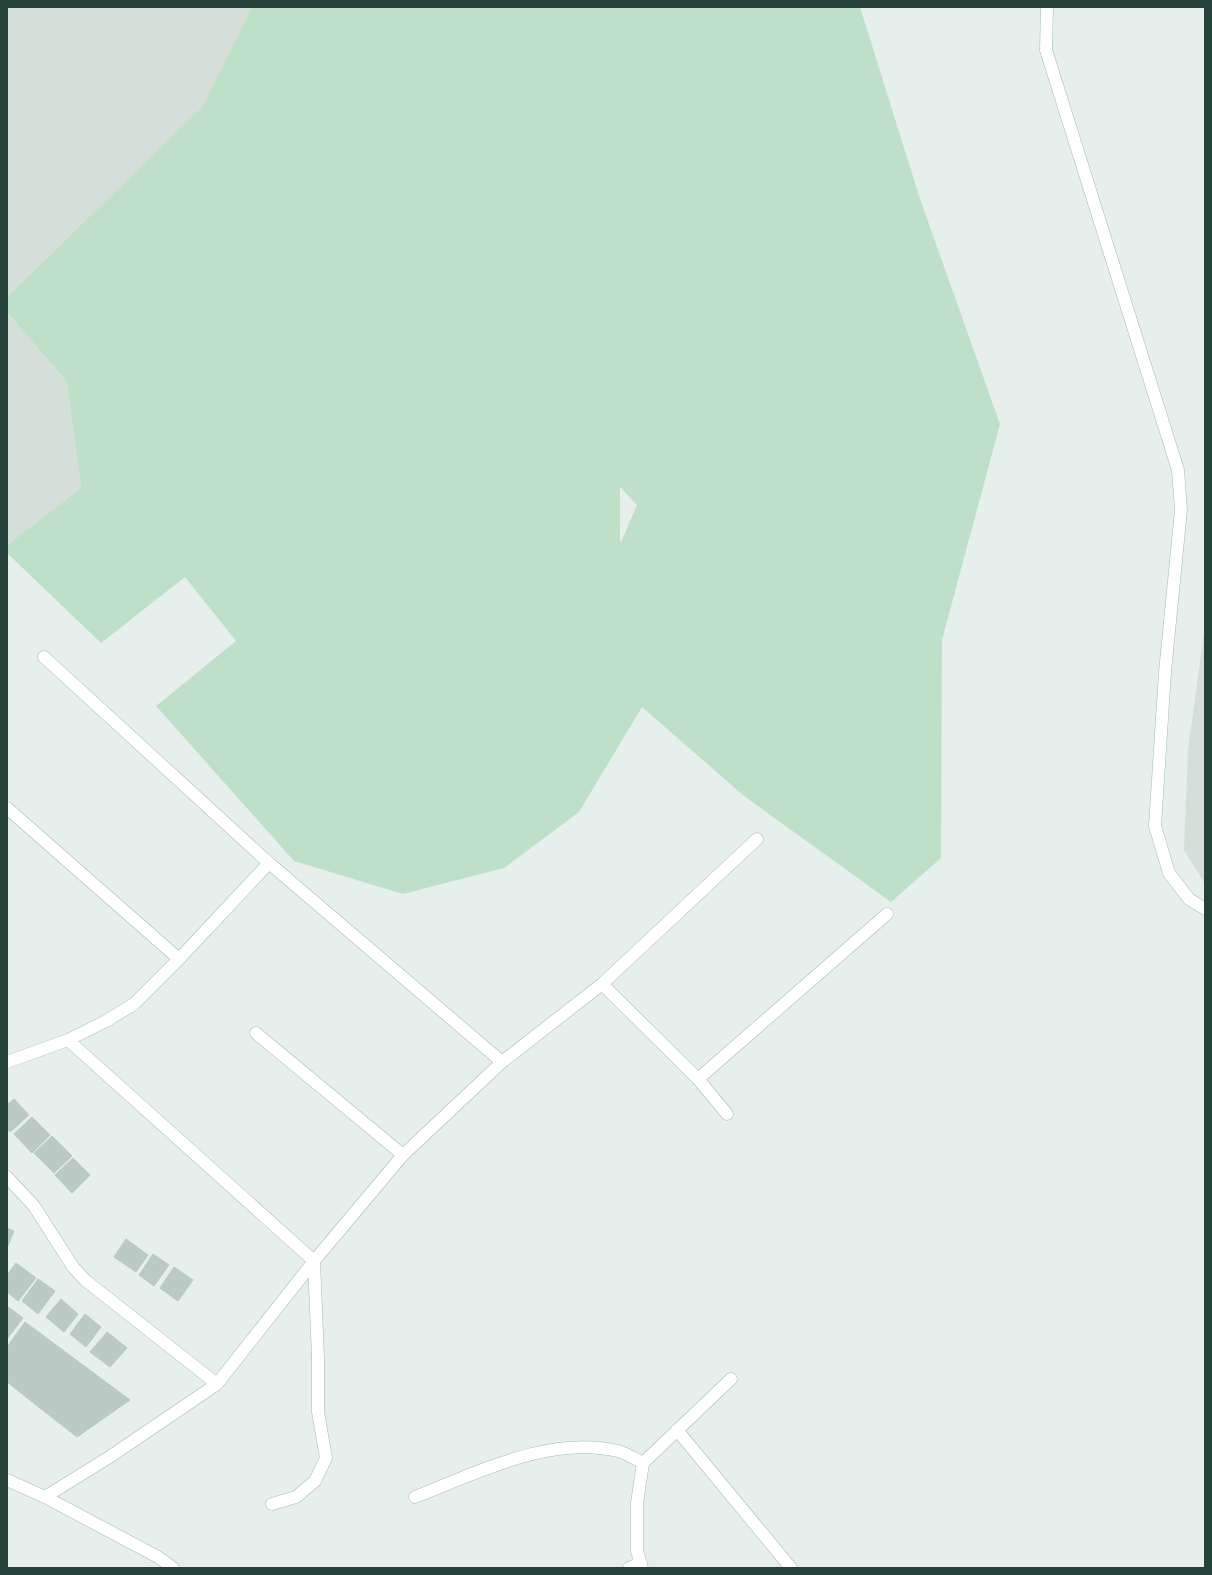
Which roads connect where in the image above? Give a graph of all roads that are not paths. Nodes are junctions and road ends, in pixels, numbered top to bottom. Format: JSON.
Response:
{"nodes":[{"id":1,"x":1047,"y":7,"type":"edge"},
{"id":2,"x":44,"y":657,"type":"dead end"},
{"id":3,"x":7,"y":808,"type":"edge"},
{"id":4,"x":757,"y":839,"type":"dead end"},
{"id":5,"x":269,"y":863,"type":"junction"},
{"id":6,"x":1205,"y":909,"type":"edge"},
{"id":7,"x":887,"y":914,"type":"dead end"},
{"id":8,"x":179,"y":959,"type":"junction"},
{"id":9,"x":602,"y":984,"type":"junction"},
{"id":10,"x":256,"y":1033,"type":"dead end"},
{"id":11,"x":68,"y":1040,"type":"junction"},
{"id":12,"x":7,"y":1062,"type":"edge"},
{"id":13,"x":502,"y":1062,"type":"junction"},
{"id":14,"x":698,"y":1079,"type":"junction"},
{"id":15,"x":727,"y":1114,"type":"dead end"},
{"id":16,"x":403,"y":1155,"type":"junction"},
{"id":17,"x":7,"y":1177,"type":"edge"},
{"id":18,"x":314,"y":1261,"type":"junction"},
{"id":19,"x":731,"y":1380,"type":"dead end"},
{"id":20,"x":217,"y":1384,"type":"junction"},
{"id":21,"x":677,"y":1430,"type":"junction"},
{"id":22,"x":643,"y":1463,"type":"junction"},
{"id":23,"x":7,"y":1480,"type":"edge"},
{"id":24,"x":45,"y":1497,"type":"junction"},
{"id":25,"x":415,"y":1497,"type":"dead end"},
{"id":26,"x":272,"y":1504,"type":"dead end"},
{"id":27,"x":642,"y":1565,"type":"edge"},
{"id":28,"x":173,"y":1568,"type":"edge"},
{"id":29,"x":629,"y":1568,"type":"edge"},
{"id":30,"x":791,"y":1568,"type":"edge"}],
"edges":[{"from":1,"to":6,"type":"street"},
{"from":2,"to":5,"type":"street"},
{"from":3,"to":8,"type":"street"},
{"from":4,"to":9,"type":"street"},
{"from":5,"to":8,"type":"street"},
{"from":5,"to":13,"type":"street"},
{"from":7,"to":14,"type":"street"},
{"from":8,"to":11,"type":"street"},
{"from":9,"to":13,"type":"street"},
{"from":9,"to":14,"type":"street"},
{"from":10,"to":16,"type":"street"},
{"from":11,"to":12,"type":"street"},
{"from":11,"to":18,"type":"street"},
{"from":13,"to":16,"type":"street"},
{"from":14,"to":15,"type":"street"},
{"from":16,"to":18,"type":"street"},
{"from":17,"to":20,"type":"street"},
{"from":18,"to":20,"type":"street"},
{"from":18,"to":26,"type":"street"},
{"from":19,"to":21,"type":"street"},
{"from":20,"to":24,"type":"street"},
{"from":21,"to":22,"type":"street"},
{"from":21,"to":30,"type":"street"},
{"from":22,"to":25,"type":"street"},
{"from":22,"to":27,"type":"street"},
{"from":23,"to":24,"type":"street"},
{"from":24,"to":28,"type":"street"},
{"from":27,"to":29,"type":"street"}]}
